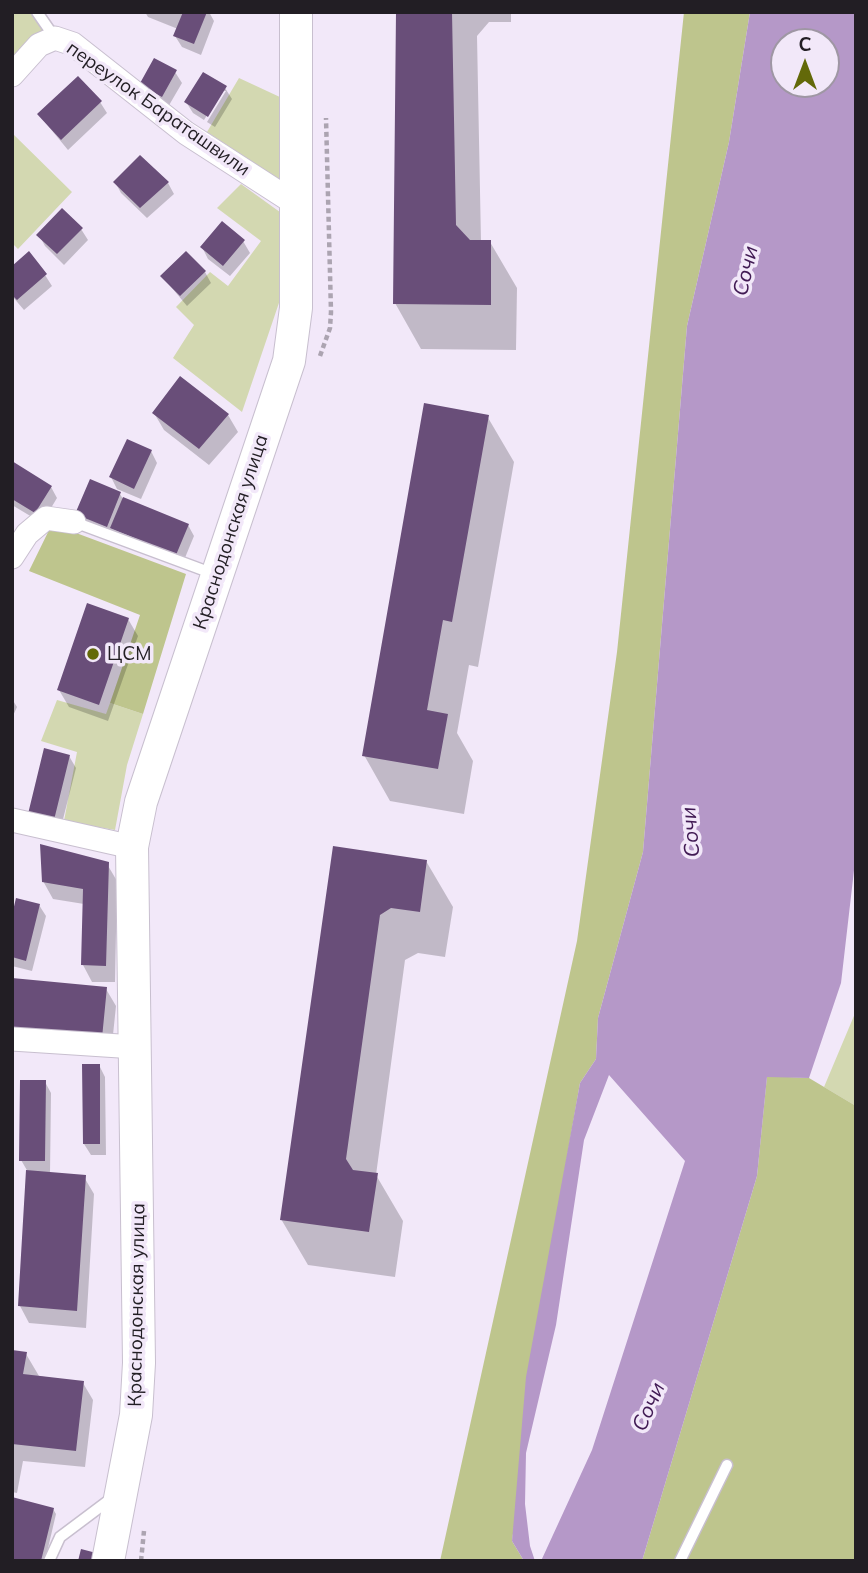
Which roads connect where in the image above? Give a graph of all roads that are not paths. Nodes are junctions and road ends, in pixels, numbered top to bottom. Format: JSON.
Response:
{"nodes":[{"id":1,"x":37,"y":12,"type":"edge"},
{"id":2,"x":296,"y":12,"type":"edge"},
{"id":3,"x":55,"y":38,"type":"junction"},
{"id":4,"x":12,"y":75,"type":"edge"},
{"id":5,"x":296,"y":204,"type":"junction"},
{"id":6,"x":74,"y":522,"type":"joint"},
{"id":7,"x":12,"y":556,"type":"edge"},
{"id":8,"x":217,"y":575,"type":"junction"},
{"id":9,"x":12,"y":820,"type":"edge"},
{"id":10,"x":132,"y":847,"type":"junction"},
{"id":11,"x":12,"y":1039,"type":"edge"},
{"id":12,"x":135,"y":1046,"type":"junction"},
{"id":13,"x":727,"y":1465,"type":"dead end"},
{"id":14,"x":123,"y":1489,"type":"junction"},
{"id":15,"x":48,"y":1561,"type":"edge"},
{"id":16,"x":108,"y":1561,"type":"edge"},
{"id":17,"x":680,"y":1561,"type":"edge"}],
"edges":[{"from":1,"to":3,"type":"lane","name":"переулок Бараташвили"},
{"from":2,"to":5,"type":"street","name":"Краснодонская улица"},
{"from":3,"to":4,"type":"street","name":"переулок Бараташвили"},
{"from":3,"to":5,"type":"street","name":"переулок Бараташвили"},
{"from":5,"to":8,"type":"street","name":"Краснодонская улица"},
{"from":6,"to":7,"type":"street"},
{"from":6,"to":8,"type":"lane"},
{"from":8,"to":10,"type":"street","name":"Краснодонская улица"},
{"from":9,"to":10,"type":"street"},
{"from":10,"to":12,"type":"street","name":"Краснодонская улица"},
{"from":11,"to":12,"type":"street"},
{"from":12,"to":14,"type":"street","name":"Краснодонская улица"},
{"from":13,"to":17,"type":"lane"},
{"from":14,"to":15,"type":"lane"},
{"from":14,"to":16,"type":"street","name":"Краснодонская улица"}]}
